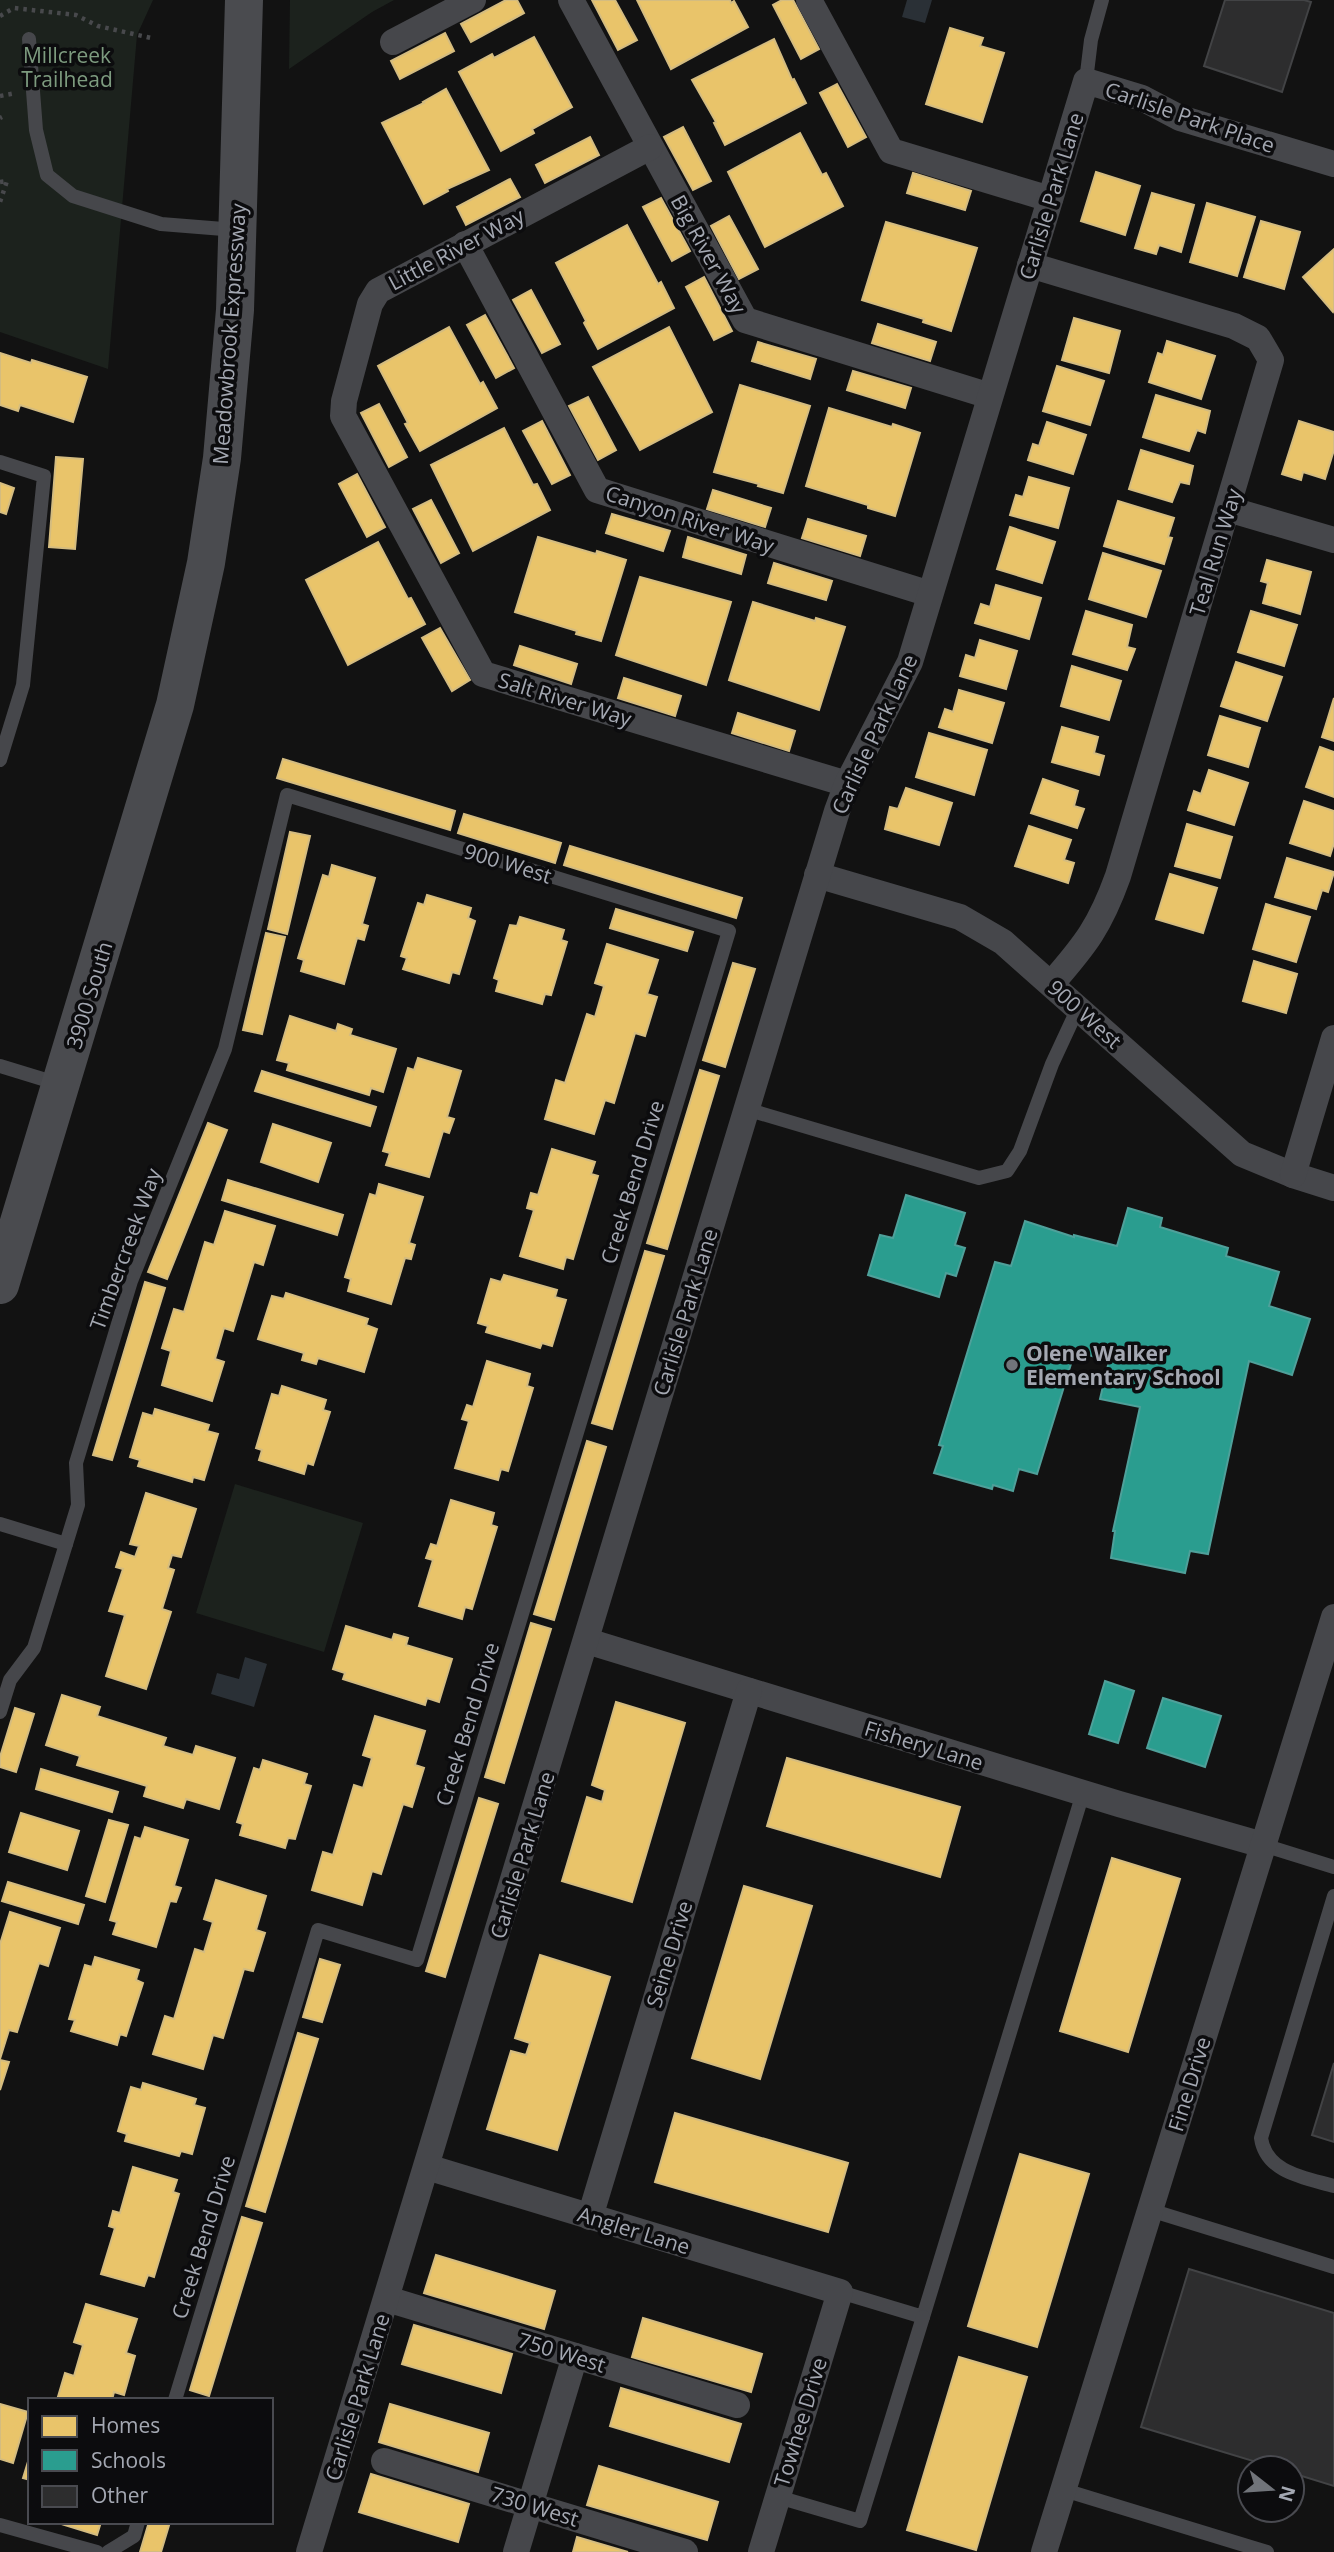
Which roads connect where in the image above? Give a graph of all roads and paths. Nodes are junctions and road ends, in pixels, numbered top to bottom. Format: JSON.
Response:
{"nodes":[{"id":1,"x":244,"y":0,"type":"edge"},
{"id":2,"x":473,"y":0,"type":"edge"},
{"id":3,"x":572,"y":0,"type":"edge"},
{"id":4,"x":809,"y":0,"type":"edge"},
{"id":5,"x":1102,"y":0,"type":"edge"},
{"id":6,"x":0,"y":16,"type":"edge"},
{"id":7,"x":151,"y":38,"type":"dead end"},
{"id":8,"x":29,"y":39,"type":"dead end"},
{"id":9,"x":393,"y":42,"type":"dead end"},
{"id":10,"x":1086,"y":81,"type":"junction"},
{"id":11,"x":650,"y":148,"type":"junction"},
{"id":12,"x":1334,"y":164,"type":"edge"},
{"id":13,"x":0,"y":183,"type":"edge"},
{"id":14,"x":1050,"y":199,"type":"junction"},
{"id":15,"x":0,"y":202,"type":"edge"},
{"id":16,"x":237,"y":230,"type":"junction"},
{"id":17,"x":465,"y":244,"type":"junction"},
{"id":18,"x":1030,"y":265,"type":"junction"},
{"id":19,"x":990,"y":397,"type":"junction"},
{"id":20,"x":343,"y":416,"type":"joint"},
{"id":21,"x":0,"y":462,"type":"edge"},
{"id":22,"x":1228,"y":509,"type":"junction"},
{"id":23,"x":1334,"y":540,"type":"edge"},
{"id":24,"x":930,"y":594,"type":"junction"},
{"id":25,"x":175,"y":705,"type":"joint"},
{"id":26,"x":0,"y":760,"type":"edge"},
{"id":27,"x":847,"y":785,"type":"junction"},
{"id":28,"x":287,"y":795,"type":"joint"},
{"id":29,"x":817,"y":876,"type":"junction"},
{"id":30,"x":729,"y":931,"type":"joint"},
{"id":31,"x":1052,"y":983,"type":"junction"},
{"id":32,"x":1078,"y":1009,"type":"junction"},
{"id":33,"x":1334,"y":1038,"type":"edge"},
{"id":34,"x":0,"y":1066,"type":"edge"},
{"id":35,"x":61,"y":1085,"type":"junction"},
{"id":36,"x":746,"y":1109,"type":"junction"},
{"id":37,"x":1293,"y":1175,"type":"junction"},
{"id":38,"x":1334,"y":1188,"type":"edge"},
{"id":39,"x":6,"y":1245,"type":"edge"},
{"id":40,"x":0,"y":1285,"type":"edge"},
{"id":41,"x":0,"y":1524,"type":"edge"},
{"id":42,"x":66,"y":1544,"type":"junction"},
{"id":43,"x":1334,"y":1617,"type":"edge"},
{"id":44,"x":587,"y":1641,"type":"junction"},
{"id":45,"x":748,"y":1691,"type":"junction"},
{"id":46,"x":0,"y":1712,"type":"edge"},
{"id":47,"x":1083,"y":1793,"type":"junction"},
{"id":48,"x":1263,"y":1845,"type":"junction"},
{"id":49,"x":1334,"y":1867,"type":"edge"},
{"id":50,"x":1334,"y":1896,"type":"edge"},
{"id":51,"x":427,"y":2167,"type":"junction"},
{"id":52,"x":1334,"y":2186,"type":"edge"},
{"id":53,"x":1150,"y":2210,"type":"junction"},
{"id":54,"x":590,"y":2217,"type":"junction"},
{"id":55,"x":1334,"y":2267,"type":"edge"},
{"id":56,"x":840,"y":2292,"type":"junction"},
{"id":57,"x":387,"y":2299,"type":"junction"},
{"id":58,"x":923,"y":2316,"type":"junction"},
{"id":59,"x":575,"y":2356,"type":"junction"},
{"id":60,"x":176,"y":2398,"type":"edge"},
{"id":61,"x":737,"y":2405,"type":"dead end"},
{"id":62,"x":384,"y":2461,"type":"dead end"},
{"id":63,"x":1064,"y":2490,"type":"junction"},
{"id":64,"x":778,"y":2497,"type":"junction"},
{"id":65,"x":530,"y":2505,"type":"junction"},
{"id":66,"x":137,"y":2524,"type":"edge"},
{"id":67,"x":0,"y":2525,"type":"edge"},
{"id":68,"x":97,"y":2552,"type":"edge"},
{"id":69,"x":108,"y":2552,"type":"edge"},
{"id":70,"x":309,"y":2552,"type":"edge"},
{"id":71,"x":516,"y":2552,"type":"edge"},
{"id":72,"x":685,"y":2552,"type":"edge"},
{"id":73,"x":761,"y":2552,"type":"edge"},
{"id":74,"x":1044,"y":2552,"type":"edge"},
{"id":75,"x":1267,"y":2552,"type":"edge"}],
"edges":[{"from":1,"to":16,"type":"main road","name":"Meadowbrook Expressway"},
{"from":2,"to":9,"type":"street"},
{"from":3,"to":11,"type":"street","name":"Big River Way"},
{"from":4,"to":14,"type":"street"},
{"from":5,"to":10,"type":"lane"},
{"from":6,"to":7,"type":"path"},
{"from":8,"to":16,"type":"lane"},
{"from":10,"to":12,"type":"street","name":"Carlisle Park Place"},
{"from":10,"to":14,"type":"street","name":"Carlisle Park Lane"},
{"from":11,"to":17,"type":"street","name":"Little River Way"},
{"from":11,"to":19,"type":"street","name":"Big River Way"},
{"from":13,"to":15,"type":"path"},
{"from":14,"to":18,"type":"street","name":"Carlisle Park Lane"},
{"from":16,"to":25,"type":"main road","name":"Meadowbrook Expressway"},
{"from":17,"to":20,"type":"street","name":"Little River Way"},
{"from":17,"to":24,"type":"street","name":"Canyon River Way"},
{"from":18,"to":19,"type":"street","name":"Carlisle Park Lane"},
{"from":18,"to":22,"type":"street","name":"Teal Run Way"},
{"from":19,"to":24,"type":"street","name":"Carlisle Park Lane"},
{"from":20,"to":27,"type":"street","name":"Salt River Way"},
{"from":21,"to":26,"type":"lane"},
{"from":22,"to":23,"type":"street"},
{"from":22,"to":31,"type":"street","name":"Teal Run Way"},
{"from":24,"to":27,"type":"street","name":"Carlisle Park Lane"},
{"from":25,"to":35,"type":"main road","name":"3900 South"},
{"from":27,"to":29,"type":"street","name":"Carlisle Park Lane"},
{"from":28,"to":30,"type":"lane","name":"900 West"},
{"from":28,"to":42,"type":"lane","name":"Timbercreek Way"},
{"from":29,"to":31,"type":"street","name":"900 West"},
{"from":29,"to":36,"type":"street","name":"Carlisle Park Lane"},
{"from":30,"to":60,"type":"lane","name":"Creek Bend Drive"},
{"from":31,"to":32,"type":"street","name":"900 West"},
{"from":32,"to":36,"type":"lane"},
{"from":32,"to":37,"type":"street","name":"900 West"},
{"from":33,"to":37,"type":"street"},
{"from":34,"to":35,"type":"lane"},
{"from":35,"to":39,"type":"main road","name":"3900 South"},
{"from":36,"to":44,"type":"street","name":"Carlisle Park Lane"},
{"from":37,"to":38,"type":"street","name":"900 West"},
{"from":39,"to":40,"type":"main road","name":"3900 South"},
{"from":41,"to":42,"type":"lane"},
{"from":42,"to":46,"type":"lane","name":"Timbercreek Way"},
{"from":43,"to":48,"type":"street","name":"Fine Drive"},
{"from":44,"to":45,"type":"street","name":"Fishery Lane"},
{"from":44,"to":51,"type":"street","name":"Carlisle Park Lane"},
{"from":45,"to":47,"type":"street","name":"Fishery Lane"},
{"from":45,"to":54,"type":"street","name":"Seine Drive"},
{"from":47,"to":48,"type":"street","name":"Fishery Lane"},
{"from":47,"to":58,"type":"lane"},
{"from":48,"to":49,"type":"lane"},
{"from":48,"to":53,"type":"street","name":"Fine Drive"},
{"from":50,"to":52,"type":"lane"},
{"from":51,"to":54,"type":"street","name":"Angler Lane"},
{"from":51,"to":57,"type":"street","name":"Carlisle Park Lane"},
{"from":53,"to":55,"type":"lane"},
{"from":53,"to":63,"type":"street","name":"Fine Drive"},
{"from":54,"to":56,"type":"street","name":"Angler Lane"},
{"from":56,"to":58,"type":"lane"},
{"from":56,"to":64,"type":"street","name":"Towhee Drive"},
{"from":57,"to":59,"type":"street","name":"750 West"},
{"from":57,"to":70,"type":"street","name":"Carlisle Park Lane"},
{"from":58,"to":64,"type":"lane"},
{"from":59,"to":61,"type":"street","name":"750 West"},
{"from":59,"to":65,"type":"street"},
{"from":62,"to":65,"type":"street","name":"730 West"},
{"from":63,"to":74,"type":"street","name":"Fine Drive"},
{"from":63,"to":75,"type":"lane"},
{"from":64,"to":73,"type":"street","name":"Towhee Drive"},
{"from":65,"to":71,"type":"street"},
{"from":65,"to":72,"type":"street","name":"730 West"},
{"from":66,"to":69,"type":"lane"},
{"from":67,"to":68,"type":"lane"}]}
